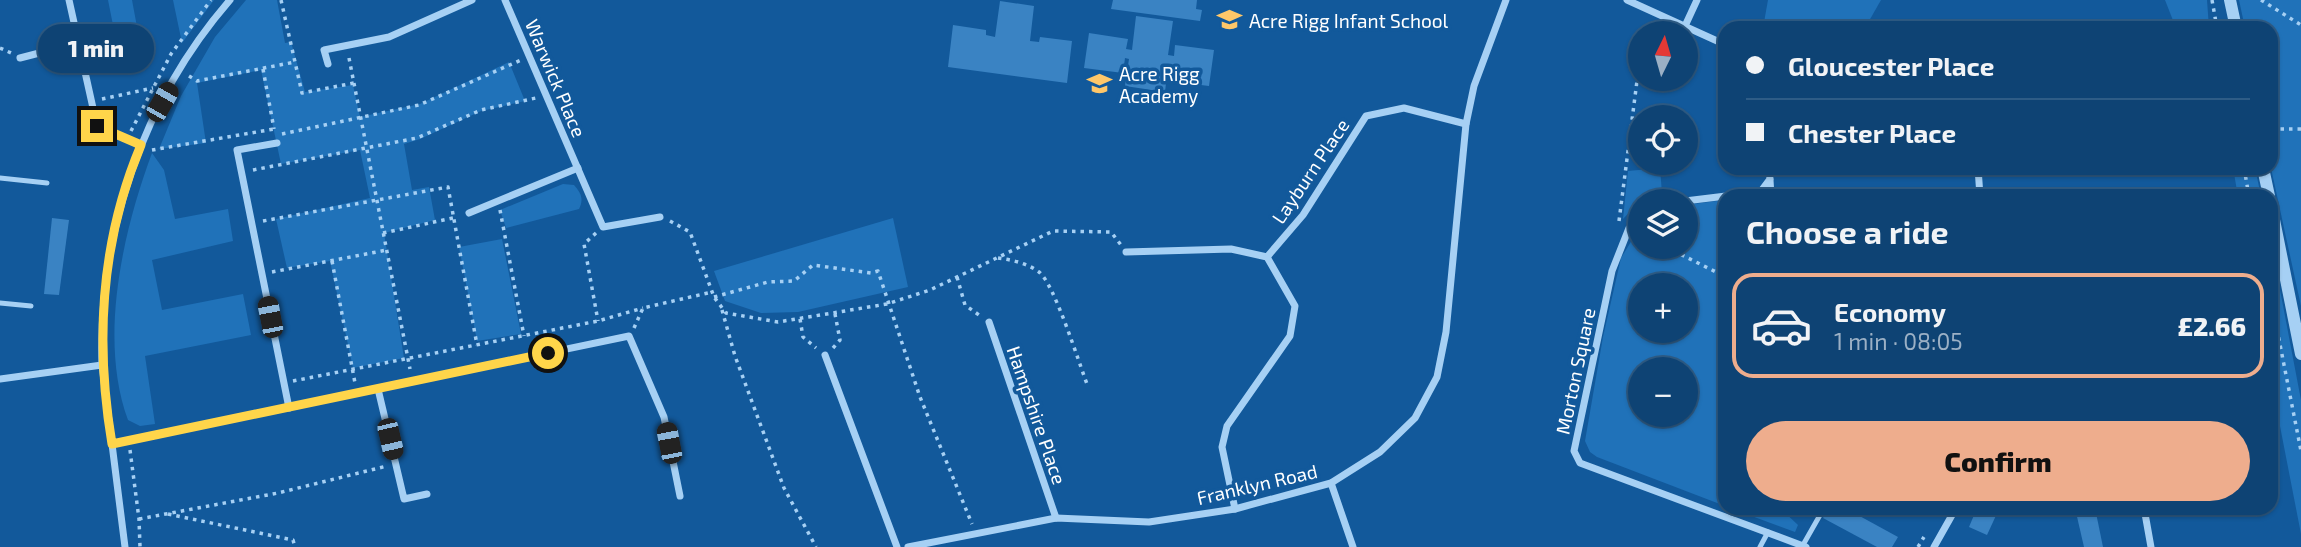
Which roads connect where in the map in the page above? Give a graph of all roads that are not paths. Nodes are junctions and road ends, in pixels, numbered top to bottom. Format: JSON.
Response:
{"nodes":[{"id":1,"x":69,"y":0,"type":"edge"},
{"id":2,"x":230,"y":0,"type":"edge"},
{"id":3,"x":472,"y":0,"type":"edge"},
{"id":4,"x":505,"y":0,"type":"edge"},
{"id":5,"x":1506,"y":0,"type":"edge"},
{"id":6,"x":1627,"y":0,"type":"edge"},
{"id":7,"x":1697,"y":0,"type":"edge"},
{"id":8,"x":2230,"y":0,"type":"edge"},
{"id":9,"x":1674,"y":21,"type":"edge"},
{"id":10,"x":1687,"y":21,"type":"edge"},
{"id":11,"x":2234,"y":21,"type":"edge"},
{"id":12,"x":1698,"y":32,"type":"edge"},
{"id":13,"x":1718,"y":41,"type":"edge"},
{"id":14,"x":78,"y":43,"type":"junction"},
{"id":15,"x":20,"y":58,"type":"dead end"},
{"id":16,"x":328,"y":64,"type":"dead end"},
{"id":17,"x":1466,"y":124,"type":"junction"},
{"id":18,"x":277,"y":144,"type":"road end"},
{"id":19,"x":141,"y":145,"type":"junction"},
{"id":20,"x":578,"y":168,"type":"junction"},
{"id":21,"x":1770,"y":175,"type":"edge"},
{"id":22,"x":0,"y":178,"type":"edge"},
{"id":23,"x":1770,"y":179,"type":"junction"},
{"id":24,"x":47,"y":183,"type":"dead end"},
{"id":25,"x":1762,"y":189,"type":"edge"},
{"id":26,"x":1771,"y":189,"type":"edge"},
{"id":27,"x":1718,"y":197,"type":"edge"},
{"id":28,"x":1698,"y":199,"type":"edge"},
{"id":29,"x":469,"y":213,"type":"road end"},
{"id":30,"x":660,"y":217,"type":"road end"},
{"id":31,"x":1628,"y":231,"type":"edge"},
{"id":32,"x":2278,"y":240,"type":"edge"},
{"id":33,"x":1126,"y":252,"type":"road end"},
{"id":34,"x":1267,"y":257,"type":"junction"},
{"id":35,"x":0,"y":303,"type":"edge"},
{"id":36,"x":31,"y":306,"type":"dead end"},
{"id":37,"x":989,"y":322,"type":"road end"},
{"id":38,"x":2301,"y":354,"type":"edge"},
{"id":39,"x":825,"y":355,"type":"road end"},
{"id":40,"x":102,"y":365,"type":"junction"},
{"id":41,"x":0,"y":379,"type":"edge"},
{"id":42,"x":378,"y":389,"type":"junction"},
{"id":43,"x":289,"y":408,"type":"junction"},
{"id":44,"x":112,"y":444,"type":"junction"},
{"id":45,"x":1331,"y":483,"type":"junction"},
{"id":46,"x":427,"y":494,"type":"dead end"},
{"id":47,"x":680,"y":496,"type":"dead end"},
{"id":48,"x":1234,"y":509,"type":"junction"},
{"id":49,"x":1718,"y":514,"type":"edge"},
{"id":50,"x":1722,"y":515,"type":"edge"},
{"id":51,"x":1820,"y":515,"type":"edge"},
{"id":52,"x":1952,"y":515,"type":"edge"},
{"id":53,"x":2145,"y":515,"type":"edge"},
{"id":54,"x":1056,"y":518,"type":"junction"},
{"id":55,"x":1768,"y":532,"type":"junction"},
{"id":56,"x":1805,"y":546,"type":"edge"},
{"id":57,"x":125,"y":547,"type":"edge"},
{"id":58,"x":897,"y":547,"type":"edge"},
{"id":59,"x":908,"y":547,"type":"edge"},
{"id":60,"x":1353,"y":547,"type":"edge"},
{"id":61,"x":1760,"y":547,"type":"edge"},
{"id":62,"x":1934,"y":547,"type":"edge"},
{"id":63,"x":2151,"y":547,"type":"edge"}],
"edges":[{"from":1,"to":14,"type":"street"},
{"from":2,"to":19,"type":"street"},
{"from":3,"to":16,"type":"street"},
{"from":4,"to":20,"type":"street","name":"Warwick Place"},
{"from":5,"to":17,"type":"street","name":"Franklyn Road"},
{"from":6,"to":9,"type":"street"},
{"from":7,"to":10,"type":"street"},
{"from":8,"to":11,"type":"street"},
{"from":12,"to":13,"type":"street"},
{"from":14,"to":15,"type":"street"},
{"from":14,"to":19,"type":"street"},
{"from":17,"to":34,"type":"street","name":"Layburn Place"},
{"from":17,"to":45,"type":"street","name":"Franklyn Road"},
{"from":18,"to":43,"type":"street"},
{"from":19,"to":40,"type":"street"},
{"from":20,"to":29,"type":"street","name":"Warwick Place"},
{"from":20,"to":30,"type":"street","name":"Warwick Place"},
{"from":21,"to":23,"type":"street"},
{"from":22,"to":24,"type":"lane"},
{"from":23,"to":25,"type":"street"},
{"from":23,"to":26,"type":"street"},
{"from":27,"to":28,"type":"street"},
{"from":31,"to":49,"type":"street","name":"Morton Square"},
{"from":32,"to":38,"type":"street"},
{"from":33,"to":34,"type":"street"},
{"from":34,"to":48,"type":"street"},
{"from":35,"to":36,"type":"lane"},
{"from":37,"to":54,"type":"street","name":"Hampshire Place"},
{"from":39,"to":58,"type":"street"},
{"from":40,"to":41,"type":"street"},
{"from":40,"to":44,"type":"street"},
{"from":42,"to":43,"type":"street"},
{"from":42,"to":46,"type":"street"},
{"from":42,"to":47,"type":"street"},
{"from":43,"to":44,"type":"street"},
{"from":44,"to":57,"type":"street"},
{"from":45,"to":48,"type":"street","name":"Franklyn Road"},
{"from":45,"to":60,"type":"street"},
{"from":48,"to":54,"type":"street","name":"Franklyn Road"},
{"from":50,"to":55,"type":"street","name":"Morton Square"},
{"from":51,"to":56,"type":"lane"},
{"from":52,"to":62,"type":"street"},
{"from":53,"to":63,"type":"street"},
{"from":54,"to":59,"type":"street","name":"Franklyn Road"},
{"from":55,"to":56,"type":"street","name":"Morton Square"},
{"from":55,"to":61,"type":"lane"}]}
